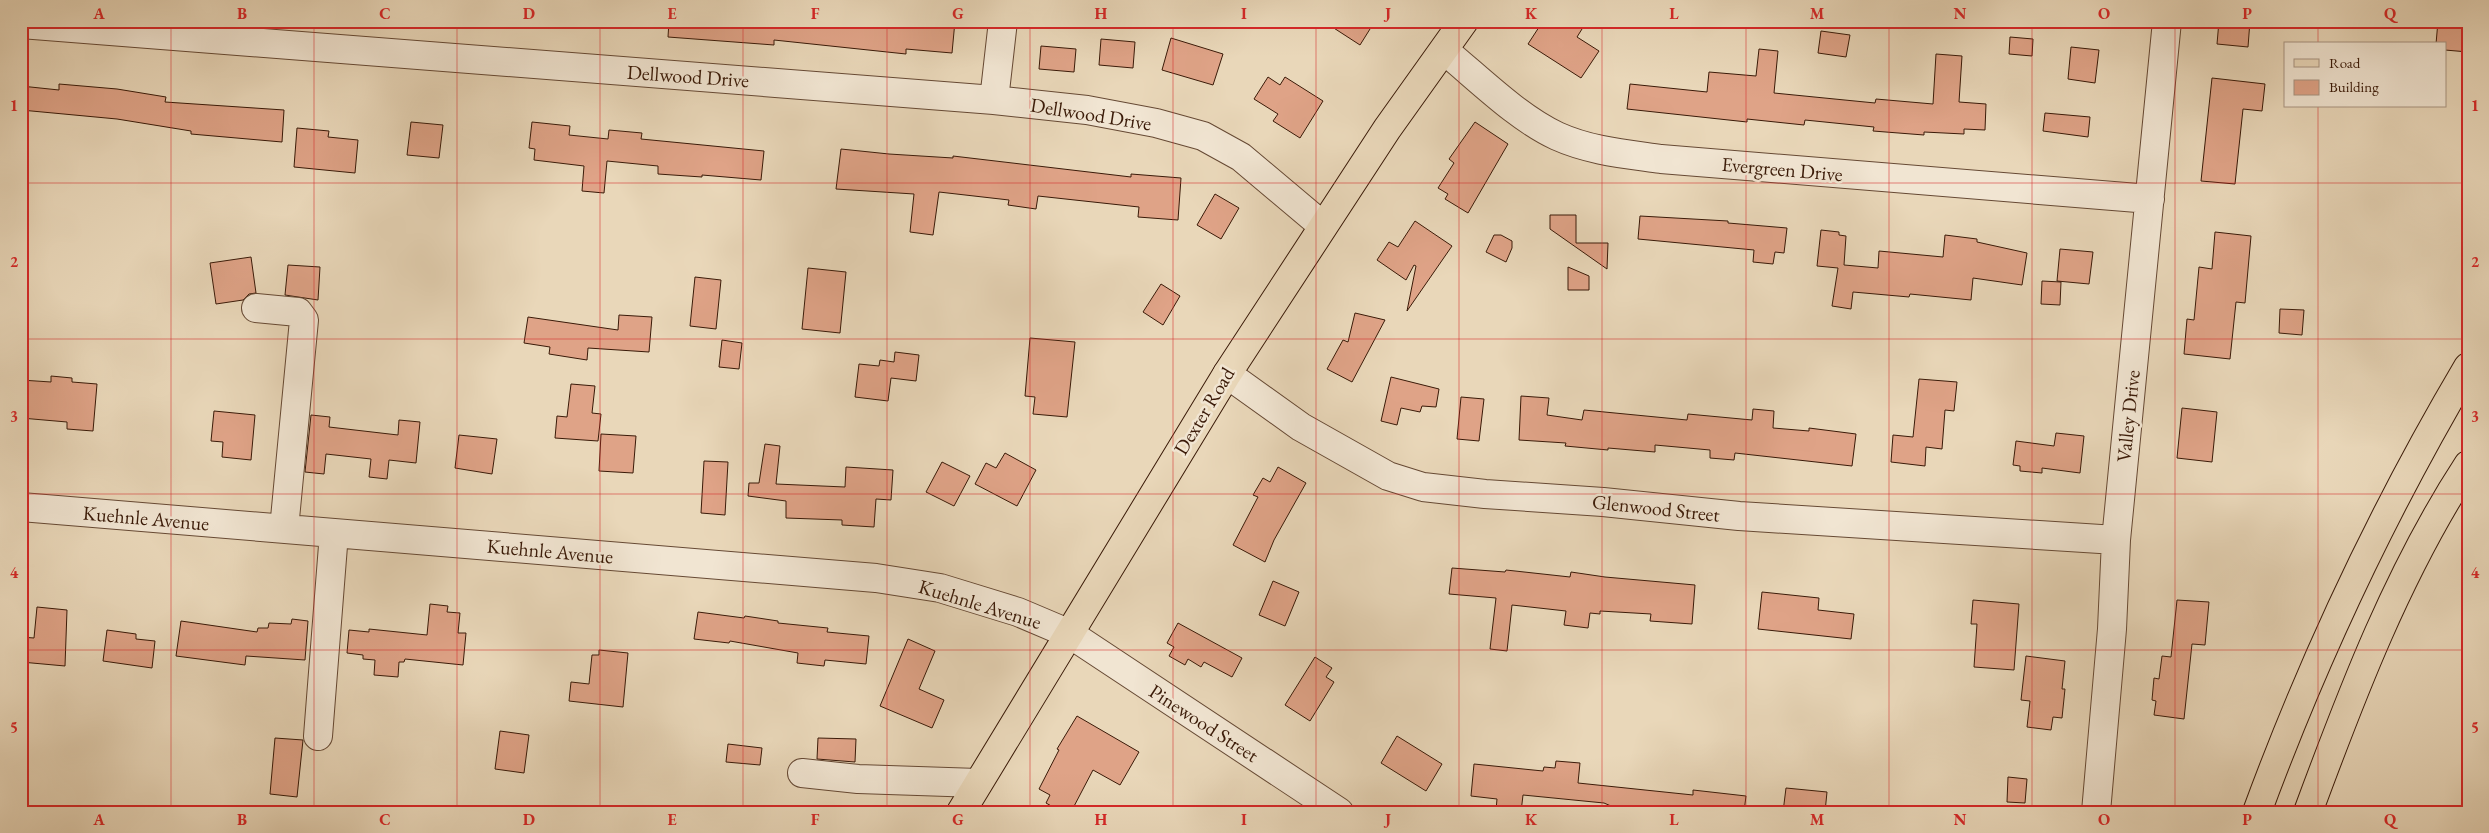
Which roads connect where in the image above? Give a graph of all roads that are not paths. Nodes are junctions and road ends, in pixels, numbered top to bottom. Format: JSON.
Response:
{"nodes":[{"id":1,"x":1003,"y":21,"type":"edge"},
{"id":2,"x":1464,"y":21,"type":"edge"},
{"id":3,"x":2167,"y":21,"type":"edge"},
{"id":4,"x":21,"y":24,"type":"edge"},
{"id":5,"x":1445,"y":51,"type":"junction"},
{"id":6,"x":994,"y":100,"type":"junction"},
{"id":7,"x":2150,"y":199,"type":"junction"},
{"id":8,"x":1323,"y":226,"type":"junction"},
{"id":9,"x":256,"y":308,"type":"dead end"},
{"id":10,"x":2468,"y":367,"type":"edge"},
{"id":11,"x":1226,"y":374,"type":"junction"},
{"id":12,"x":2468,"y":465,"type":"edge"},
{"id":13,"x":21,"y":507,"type":"edge"},
{"id":14,"x":284,"y":529,"type":"junction"},
{"id":15,"x":334,"y":533,"type":"junction"},
{"id":16,"x":2116,"y":540,"type":"junction"},
{"id":17,"x":1070,"y":634,"type":"junction"},
{"id":18,"x":318,"y":736,"type":"dead end"},
{"id":19,"x":802,"y":773,"type":"dead end"},
{"id":20,"x":978,"y":783,"type":"junction"},
{"id":21,"x":961,"y":812,"type":"edge"},
{"id":22,"x":1338,"y":812,"type":"edge"},
{"id":23,"x":2096,"y":812,"type":"edge"},
{"id":24,"x":2257,"y":812,"type":"edge"},
{"id":25,"x":2308,"y":812,"type":"edge"}],
"edges":[{"from":1,"to":6,"type":"street"},
{"from":2,"to":5,"type":"main road","name":"Dexter Road"},
{"from":3,"to":7,"type":"street","name":"Valley Drive"},
{"from":4,"to":6,"type":"street","name":"Dellwood Drive"},
{"from":5,"to":7,"type":"street","name":"Evergreen Drive"},
{"from":5,"to":8,"type":"main road","name":"Dexter Road"},
{"from":6,"to":8,"type":"street","name":"Dellwood Drive"},
{"from":7,"to":16,"type":"street","name":"Valley Drive"},
{"from":8,"to":11,"type":"main road","name":"Dexter Road"},
{"from":9,"to":14,"type":"street"},
{"from":10,"to":24,"type":"main road"},
{"from":11,"to":16,"type":"street","name":"Glenwood Street"},
{"from":11,"to":17,"type":"main road","name":"Dexter Road"},
{"from":12,"to":25,"type":"main road"},
{"from":13,"to":14,"type":"street","name":"Kuehnle Avenue"},
{"from":14,"to":15,"type":"street","name":"Kuehnle Avenue"},
{"from":15,"to":17,"type":"street","name":"Kuehnle Avenue"},
{"from":15,"to":18,"type":"street"},
{"from":16,"to":23,"type":"street","name":"Valley Drive"},
{"from":17,"to":20,"type":"main road","name":"Dexter Road"},
{"from":17,"to":22,"type":"street","name":"Pinewood Street"},
{"from":19,"to":20,"type":"street"},
{"from":20,"to":21,"type":"main road","name":"Dexter Road"}]}
